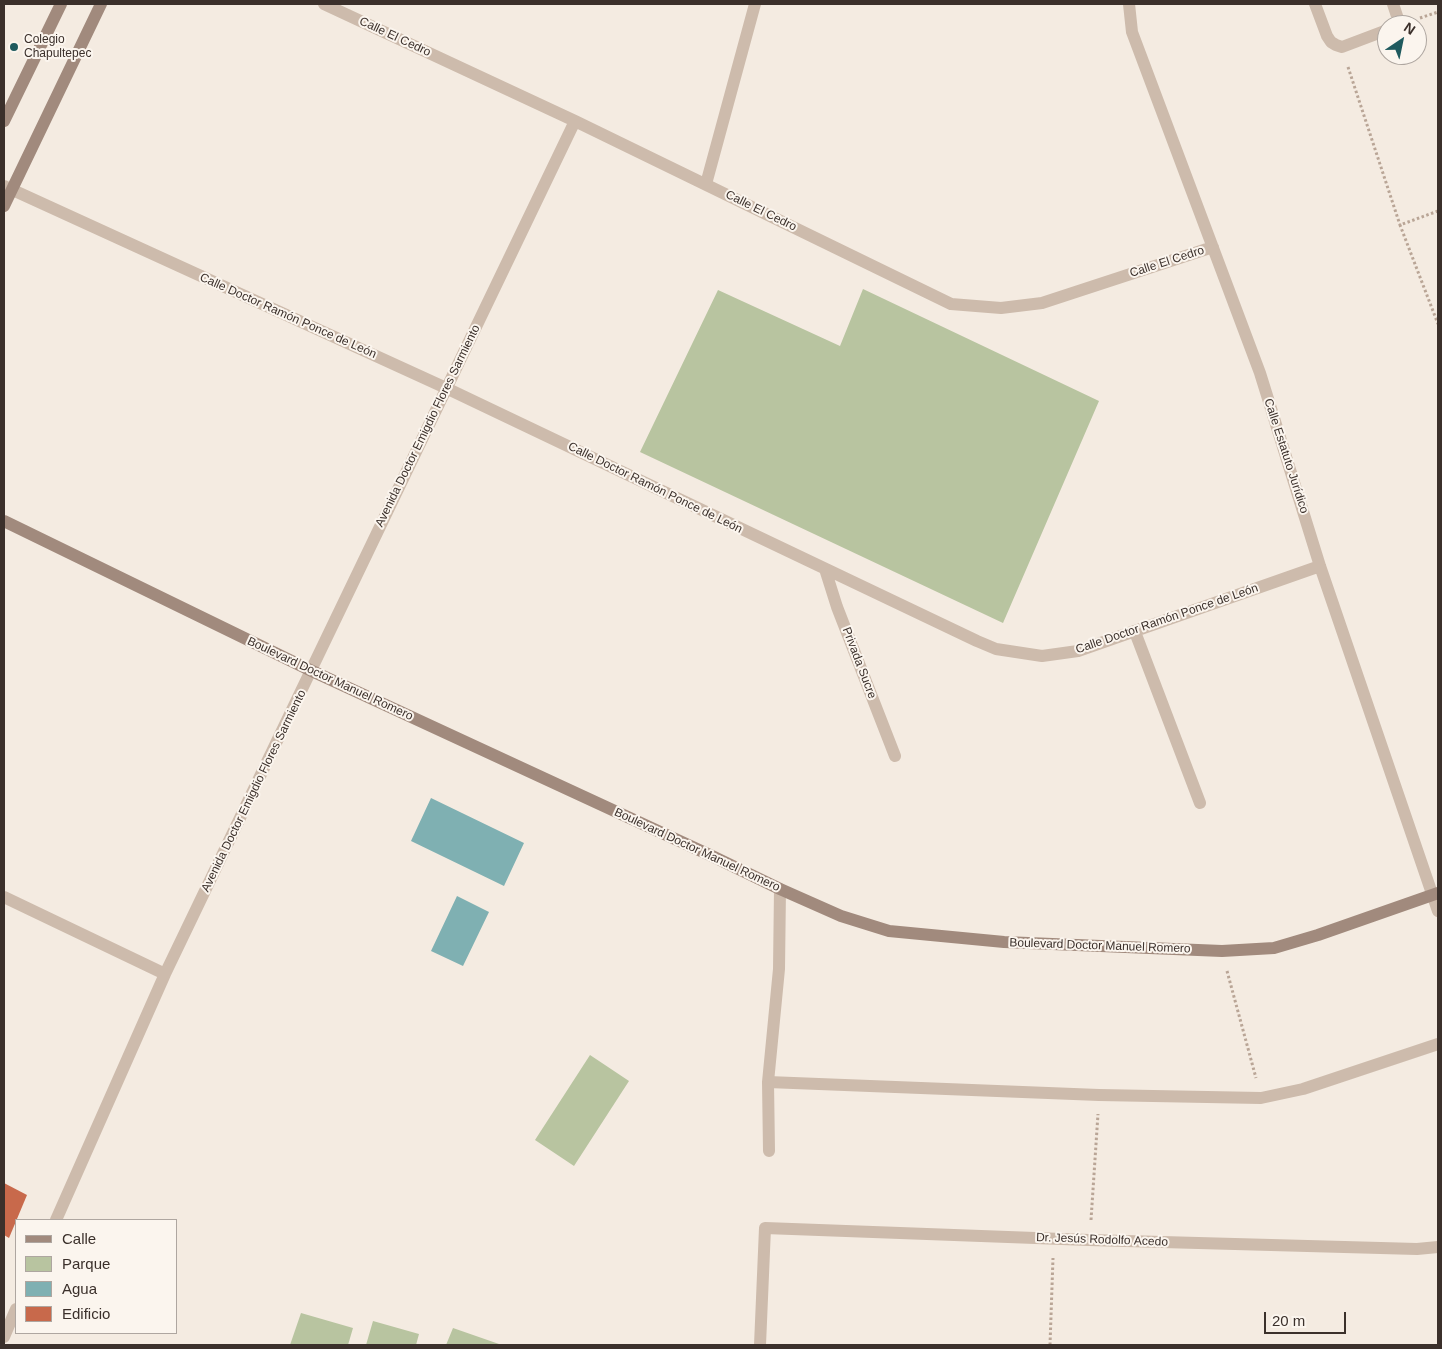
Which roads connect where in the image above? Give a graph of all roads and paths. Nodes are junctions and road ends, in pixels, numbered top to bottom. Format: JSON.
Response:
{"nodes":[{"id":1,"x":61,"y":4,"type":"edge"},
{"id":2,"x":101,"y":4,"type":"edge"},
{"id":3,"x":324,"y":4,"type":"edge"},
{"id":4,"x":755,"y":4,"type":"edge"},
{"id":5,"x":1129,"y":4,"type":"edge"},
{"id":6,"x":1315,"y":4,"type":"edge"},
{"id":7,"x":1377,"y":34,"type":"edge"},
{"id":8,"x":1342,"y":47,"type":"junction"},
{"id":9,"x":4,"y":121,"type":"edge"},
{"id":10,"x":575,"y":121,"type":"junction"},
{"id":11,"x":706,"y":184,"type":"junction"},
{"id":12,"x":8,"y":188,"type":"edge"},
{"id":13,"x":4,"y":206,"type":"edge"},
{"id":14,"x":1438,"y":212,"type":"edge"},
{"id":15,"x":1400,"y":225,"type":"junction"},
{"id":16,"x":1213,"y":247,"type":"junction"},
{"id":17,"x":1438,"y":324,"type":"edge"},
{"id":18,"x":446,"y":388,"type":"junction"},
{"id":19,"x":4,"y":521,"type":"edge"},
{"id":20,"x":1320,"y":566,"type":"junction"},
{"id":21,"x":825,"y":569,"type":"junction"},
{"id":22,"x":1135,"y":632,"type":"junction"},
{"id":23,"x":312,"y":671,"type":"junction"},
{"id":24,"x":895,"y":756,"type":"dead end"},
{"id":25,"x":1200,"y":804,"type":"dead end"},
{"id":26,"x":780,"y":890,"type":"junction"},
{"id":27,"x":1435,"y":894,"type":"edge"},
{"id":28,"x":4,"y":897,"type":"edge"},
{"id":29,"x":1438,"y":911,"type":"edge"},
{"id":30,"x":1222,"y":951,"type":"junction"},
{"id":31,"x":165,"y":974,"type":"junction"},
{"id":32,"x":1438,"y":1044,"type":"edge"},
{"id":33,"x":768,"y":1082,"type":"junction"},
{"id":34,"x":1099,"y":1095,"type":"junction"},
{"id":35,"x":1261,"y":1098,"type":"junction"},
{"id":36,"x":769,"y":1151,"type":"dead end"},
{"id":37,"x":56,"y":1219,"type":"edge"},
{"id":38,"x":1053,"y":1239,"type":"junction"},
{"id":39,"x":1089,"y":1240,"type":"junction"},
{"id":40,"x":1438,"y":1247,"type":"edge"},
{"id":41,"x":15,"y":1311,"type":"edge"},
{"id":42,"x":4,"y":1337,"type":"edge"},
{"id":43,"x":760,"y":1345,"type":"edge"},
{"id":44,"x":1050,"y":1345,"type":"edge"}],
"edges":[{"from":1,"to":9,"type":"street"},
{"from":2,"to":12,"type":"street"},
{"from":3,"to":10,"type":"street","name":"Calle El Cedro"},
{"from":4,"to":11,"type":"street"},
{"from":5,"to":16,"type":"street","name":"Calle Estatuto Jurídico"},
{"from":6,"to":8,"type":"street"},
{"from":7,"to":8,"type":"street"},
{"from":8,"to":15,"type":"path"},
{"from":10,"to":11,"type":"street","name":"Calle El Cedro"},
{"from":10,"to":18,"type":"street","name":"Avenida Doctor Emigdio Flores Sarmiento"},
{"from":11,"to":16,"type":"street","name":"Calle El Cedro"},
{"from":12,"to":13,"type":"street"},
{"from":12,"to":18,"type":"street","name":"Calle Doctor Ramón Ponce de León"},
{"from":14,"to":15,"type":"path"},
{"from":15,"to":17,"type":"path"},
{"from":16,"to":20,"type":"street","name":"Calle Estatuto Jurídico"},
{"from":18,"to":21,"type":"street","name":"Calle Doctor Ramón Ponce de León"},
{"from":18,"to":23,"type":"street","name":"Avenida Doctor Emigdio Flores Sarmiento"},
{"from":19,"to":23,"type":"street","name":"Boulevard Doctor Manuel Romero"},
{"from":20,"to":22,"type":"street","name":"Calle Doctor Ramón Ponce de León"},
{"from":20,"to":27,"type":"street","name":"Calle Estatuto Jurídico"},
{"from":21,"to":22,"type":"street","name":"Calle Doctor Ramón Ponce de León"},
{"from":21,"to":24,"type":"street","name":"Privada Sucre"},
{"from":22,"to":25,"type":"street"},
{"from":23,"to":26,"type":"street","name":"Boulevard Doctor Manuel Romero"},
{"from":23,"to":31,"type":"street","name":"Avenida Doctor Emigdio Flores Sarmiento"},
{"from":26,"to":30,"type":"street","name":"Boulevard Doctor Manuel Romero"},
{"from":26,"to":33,"type":"street"},
{"from":27,"to":29,"type":"street","name":"Calle Estatuto Jurídico"},
{"from":27,"to":30,"type":"street","name":"Boulevard Doctor Manuel Romero"},
{"from":28,"to":31,"type":"street"},
{"from":30,"to":35,"type":"path"},
{"from":31,"to":37,"type":"street","name":"Avenida Doctor Emigdio Flores Sarmiento"},
{"from":32,"to":35,"type":"street"},
{"from":33,"to":34,"type":"street"},
{"from":33,"to":36,"type":"street"},
{"from":34,"to":35,"type":"street"},
{"from":34,"to":39,"type":"path"},
{"from":38,"to":39,"type":"street","name":"Dr. Jesús Rodolfo Acedo"},
{"from":38,"to":43,"type":"street","name":"Dr. Jesús Rodolfo Acedo"},
{"from":38,"to":44,"type":"path"},
{"from":39,"to":40,"type":"street","name":"Dr. Jesús Rodolfo Acedo"},
{"from":41,"to":42,"type":"street"}]}
